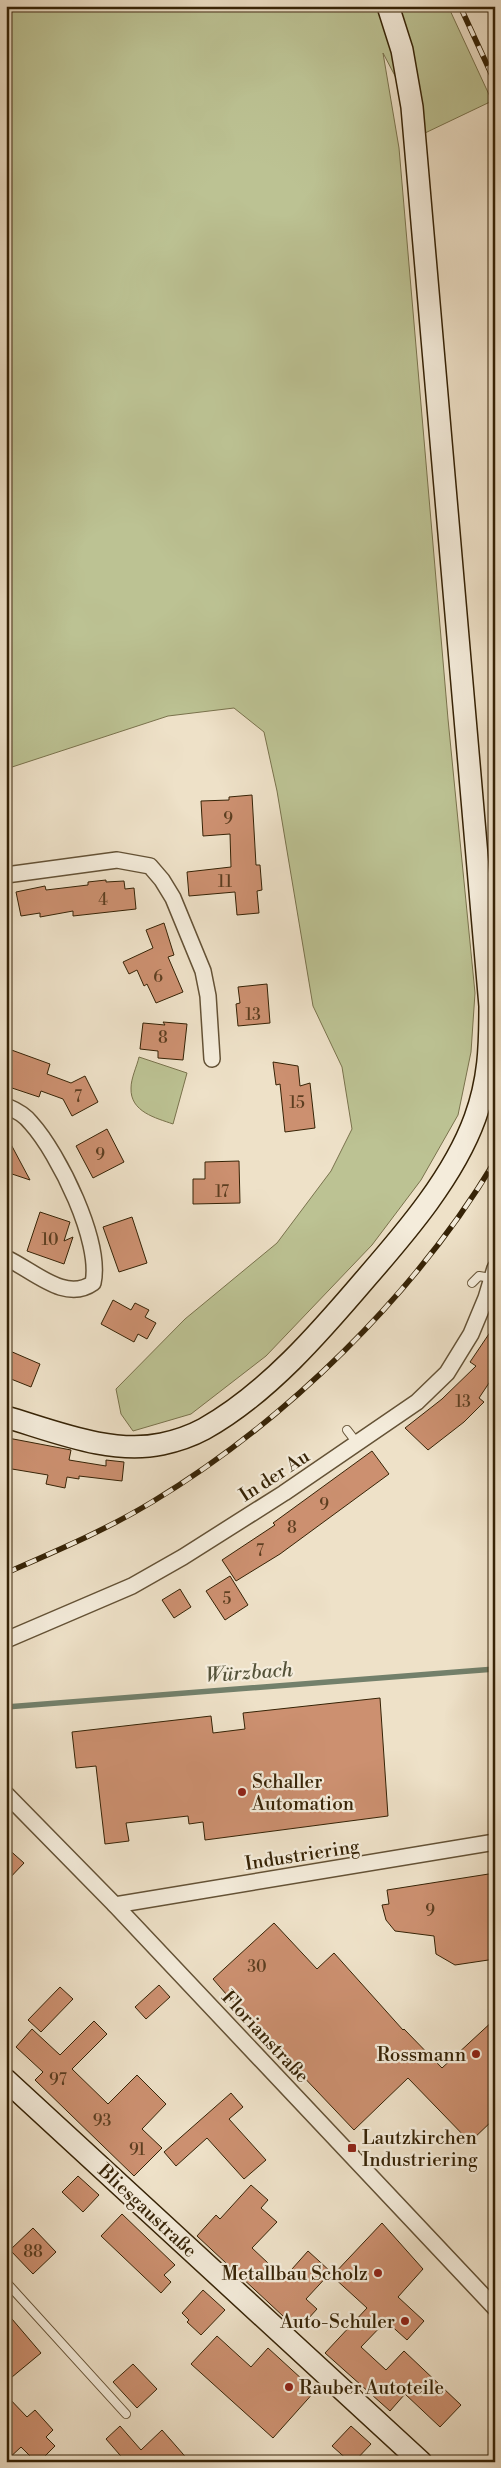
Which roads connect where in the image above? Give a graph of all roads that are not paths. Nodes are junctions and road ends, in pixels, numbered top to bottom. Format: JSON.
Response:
{"nodes":[{"id":1,"x":388,"y":6,"type":"edge"},
{"id":2,"x":6,"y":875,"type":"edge"},
{"id":3,"x":212,"y":1059,"type":"dead end"},
{"id":4,"x":6,"y":1106,"type":"edge"},
{"id":5,"x":6,"y":1258,"type":"edge"},
{"id":6,"x":493,"y":1273,"type":"edge"},
{"id":7,"x":472,"y":1283,"type":"dead end"},
{"id":8,"x":6,"y":1417,"type":"edge"},
{"id":9,"x":347,"y":1430,"type":"dead end"},
{"id":10,"x":358,"y":1443,"type":"junction"},
{"id":11,"x":6,"y":1640,"type":"edge"},
{"id":12,"x":6,"y":1794,"type":"edge"},
{"id":13,"x":495,"y":1842,"type":"edge"},
{"id":14,"x":115,"y":1905,"type":"junction"},
{"id":15,"x":6,"y":2080,"type":"edge"},
{"id":16,"x":6,"y":2282,"type":"edge"},
{"id":17,"x":495,"y":2308,"type":"edge"},
{"id":18,"x":126,"y":2414,"type":"dead end"},
{"id":19,"x":422,"y":2462,"type":"edge"}],
"edges":[{"from":1,"to":8,"type":"main road"},
{"from":2,"to":3,"type":"street"},
{"from":4,"to":5,"type":"street"},
{"from":6,"to":7,"type":"lane"},
{"from":6,"to":10,"type":"street","name":"In der Au"},
{"from":9,"to":10,"type":"lane"},
{"from":10,"to":11,"type":"street","name":"In der Au"},
{"from":12,"to":14,"type":"street","name":"Florianstraße"},
{"from":13,"to":14,"type":"street","name":"Industriering"},
{"from":14,"to":17,"type":"street","name":"Florianstraße"},
{"from":15,"to":19,"type":"main road","name":"Bliesgaustraße"},
{"from":16,"to":18,"type":"lane"}]}
